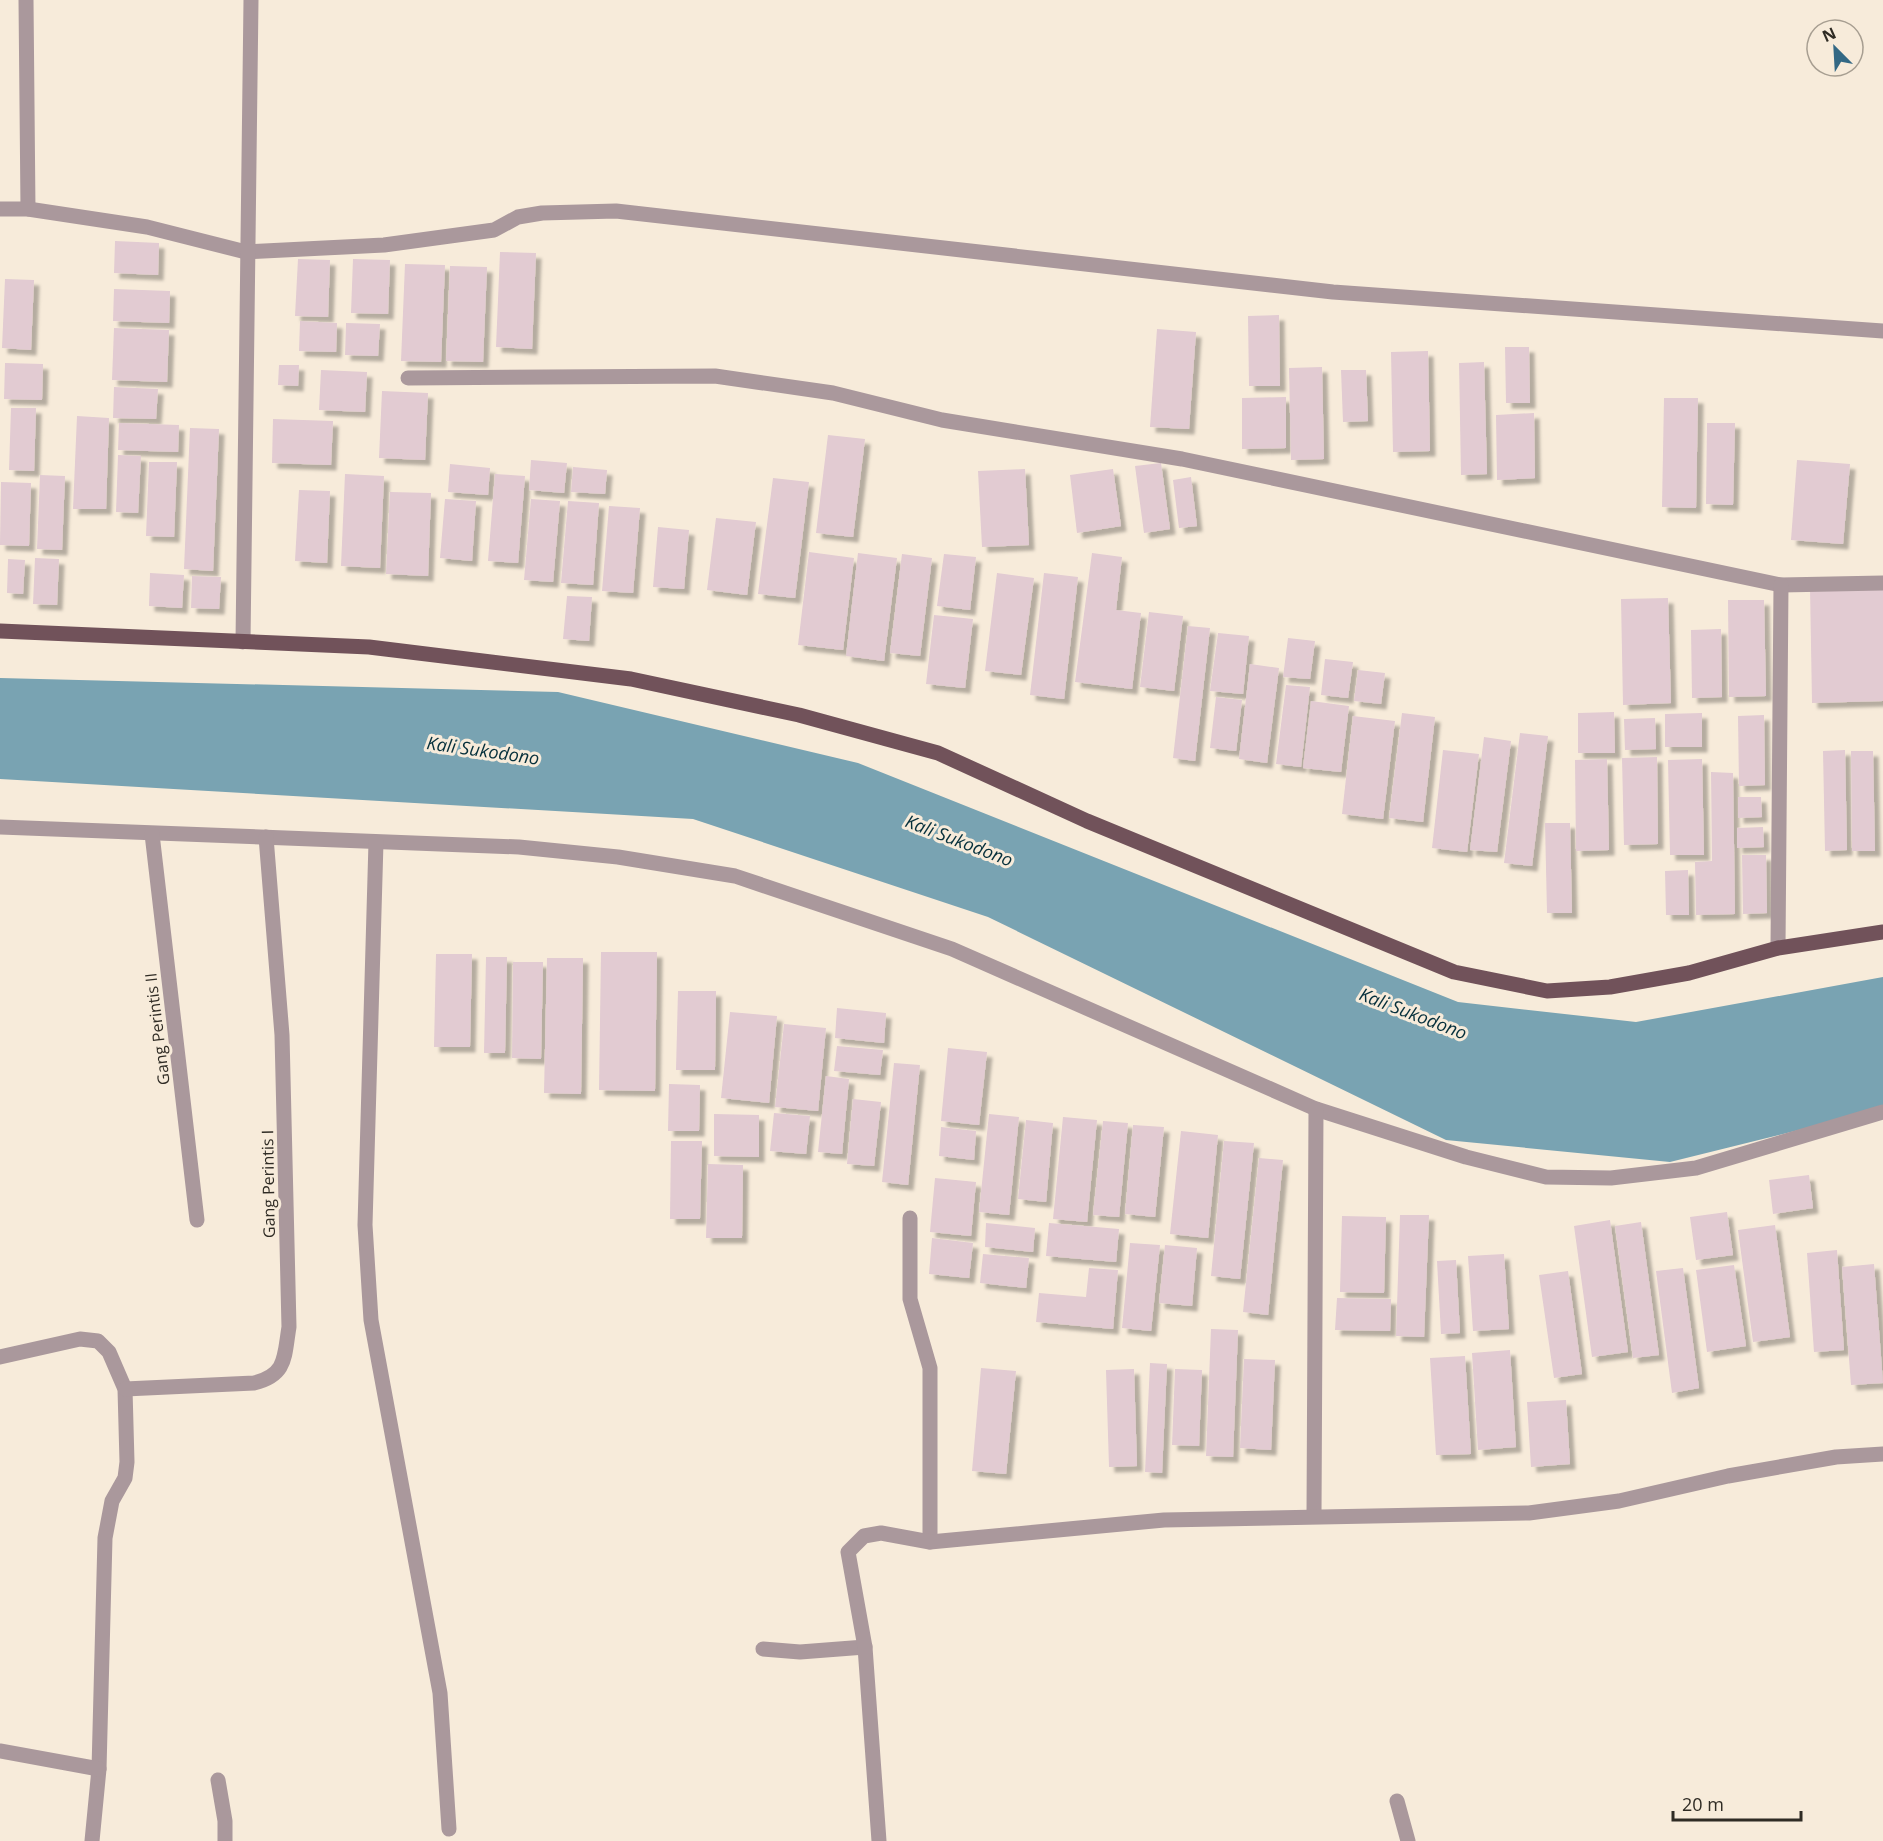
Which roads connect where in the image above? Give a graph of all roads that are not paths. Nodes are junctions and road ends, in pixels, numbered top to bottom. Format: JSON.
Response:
{"nodes":[{"id":1,"x":26,"y":0,"type":"edge"},
{"id":2,"x":251,"y":0,"type":"edge"},
{"id":3,"x":0,"y":208,"type":"edge"},
{"id":4,"x":28,"y":209,"type":"junction"},
{"id":5,"x":246,"y":252,"type":"junction"},
{"id":6,"x":1883,"y":331,"type":"edge"},
{"id":7,"x":408,"y":378,"type":"dead end"},
{"id":8,"x":1883,"y":583,"type":"edge"},
{"id":9,"x":1781,"y":585,"type":"junction"},
{"id":10,"x":0,"y":631,"type":"edge"},
{"id":11,"x":243,"y":642,"type":"junction"},
{"id":12,"x":0,"y":827,"type":"edge"},
{"id":13,"x":152,"y":834,"type":"junction"},
{"id":14,"x":266,"y":837,"type":"junction"},
{"id":15,"x":375,"y":842,"type":"junction"},
{"id":16,"x":1883,"y":932,"type":"edge"},
{"id":17,"x":1778,"y":948,"type":"junction"},
{"id":18,"x":1316,"y":1110,"type":"junction"},
{"id":19,"x":1883,"y":1112,"type":"edge"},
{"id":20,"x":910,"y":1218,"type":"dead end"},
{"id":21,"x":197,"y":1220,"type":"dead end"},
{"id":22,"x":0,"y":1357,"type":"edge"},
{"id":23,"x":125,"y":1389,"type":"junction"},
{"id":24,"x":1883,"y":1454,"type":"edge"},
{"id":25,"x":1314,"y":1516,"type":"junction"},
{"id":26,"x":930,"y":1542,"type":"junction"},
{"id":27,"x":865,"y":1647,"type":"junction"},
{"id":28,"x":763,"y":1649,"type":"dead end"},
{"id":29,"x":0,"y":1751,"type":"edge"},
{"id":30,"x":99,"y":1769,"type":"junction"},
{"id":31,"x":218,"y":1780,"type":"dead end"},
{"id":32,"x":1397,"y":1801,"type":"dead end"},
{"id":33,"x":449,"y":1829,"type":"dead end"},
{"id":34,"x":92,"y":1841,"type":"edge"},
{"id":35,"x":225,"y":1841,"type":"edge"},
{"id":36,"x":879,"y":1841,"type":"edge"},
{"id":37,"x":1408,"y":1841,"type":"edge"}],
"edges":[{"from":1,"to":4,"type":"street"},
{"from":2,"to":5,"type":"street"},
{"from":3,"to":4,"type":"street"},
{"from":4,"to":5,"type":"street"},
{"from":5,"to":6,"type":"street"},
{"from":5,"to":11,"type":"street"},
{"from":7,"to":9,"type":"street"},
{"from":8,"to":9,"type":"street"},
{"from":9,"to":17,"type":"street"},
{"from":10,"to":11,"type":"main road"},
{"from":11,"to":17,"type":"main road"},
{"from":12,"to":13,"type":"street"},
{"from":13,"to":14,"type":"street"},
{"from":13,"to":21,"type":"street","name":"Gang Perintis II"},
{"from":14,"to":15,"type":"street"},
{"from":14,"to":23,"type":"street","name":"Gang Perintis I"},
{"from":15,"to":18,"type":"street"},
{"from":15,"to":33,"type":"street"},
{"from":16,"to":17,"type":"main road"},
{"from":18,"to":19,"type":"street"},
{"from":18,"to":25,"type":"street"},
{"from":20,"to":26,"type":"street"},
{"from":22,"to":23,"type":"street"},
{"from":23,"to":30,"type":"street"},
{"from":24,"to":25,"type":"street"},
{"from":25,"to":26,"type":"street"},
{"from":26,"to":27,"type":"street"},
{"from":27,"to":28,"type":"street"},
{"from":27,"to":36,"type":"street"},
{"from":29,"to":30,"type":"street"},
{"from":30,"to":34,"type":"street"},
{"from":31,"to":35,"type":"street"},
{"from":32,"to":37,"type":"street"}]}
